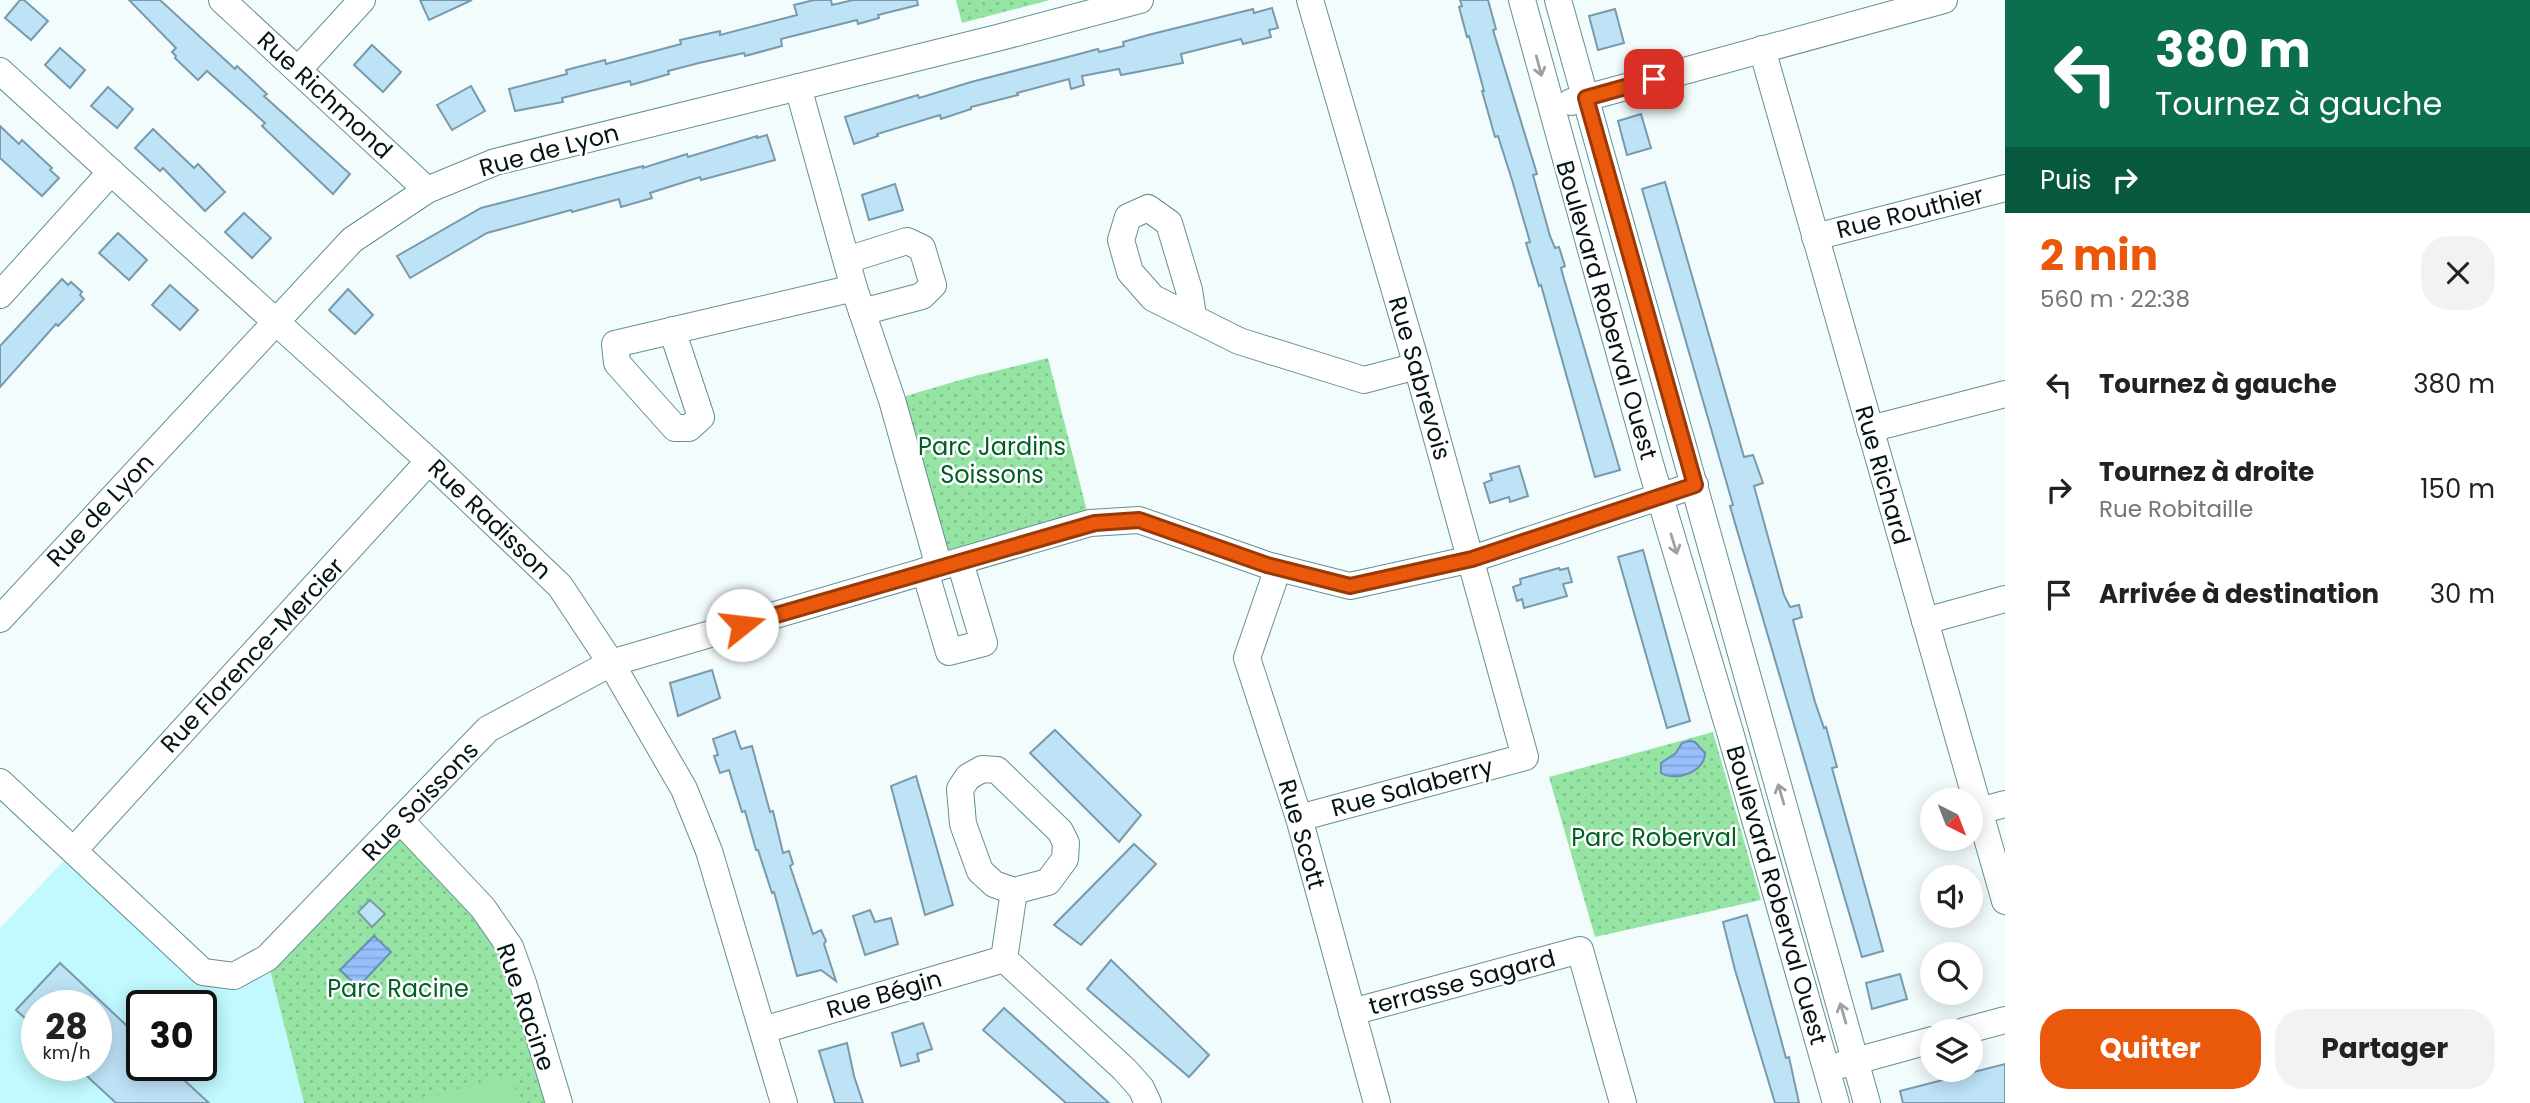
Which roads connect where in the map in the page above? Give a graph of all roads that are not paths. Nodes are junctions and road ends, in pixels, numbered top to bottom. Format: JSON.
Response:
{"nodes":[{"id":1,"x":222,"y":0,"type":"edge"},
{"id":2,"x":362,"y":0,"type":"edge"},
{"id":3,"x":1140,"y":0,"type":"edge"},
{"id":4,"x":1310,"y":0,"type":"edge"},
{"id":5,"x":1522,"y":0,"type":"edge"},
{"id":6,"x":1558,"y":0,"type":"edge"},
{"id":7,"x":1944,"y":0,"type":"edge"},
{"id":8,"x":1762,"y":49,"type":"junction"},
{"id":9,"x":298,"y":70,"type":"junction"},
{"id":10,"x":0,"y":71,"type":"edge"},
{"id":11,"x":798,"y":87,"type":"junction"},
{"id":12,"x":1586,"y":98,"type":"junction"},
{"id":13,"x":1551,"y":107,"type":"junction"},
{"id":14,"x":111,"y":172,"type":"junction"},
{"id":15,"x":2005,"y":188,"type":"edge"},
{"id":16,"x":427,"y":190,"type":"junction"},
{"id":17,"x":1815,"y":237,"type":"junction"},
{"id":18,"x":847,"y":260,"type":"junction"},
{"id":19,"x":0,"y":295,"type":"edge"},
{"id":20,"x":858,"y":300,"type":"junction"},
{"id":21,"x":1193,"y":316,"type":"dead end"},
{"id":22,"x":275,"y":321,"type":"junction"},
{"id":23,"x":673,"y":330,"type":"dead end"},
{"id":24,"x":1417,"y":366,"type":"junction"},
{"id":25,"x":2005,"y":394,"type":"edge"},
{"id":26,"x":1870,"y":429,"type":"junction"},
{"id":27,"x":429,"y":461,"type":"junction"},
{"id":28,"x":1695,"y":485,"type":"junction"},
{"id":29,"x":1659,"y":496,"type":"junction"},
{"id":30,"x":1472,"y":559,"type":"junction"},
{"id":31,"x":941,"y":567,"type":"junction"},
{"id":32,"x":1278,"y":568,"type":"junction"},
{"id":33,"x":2005,"y":599,"type":"edge"},
{"id":34,"x":0,"y":619,"type":"edge"},
{"id":35,"x":1925,"y":621,"type":"junction"},
{"id":36,"x":611,"y":663,"type":"junction"},
{"id":37,"x":1525,"y":757,"type":"joint"},
{"id":38,"x":0,"y":782,"type":"edge"},
{"id":39,"x":1972,"y":788,"type":"edge"},
{"id":40,"x":2005,"y":804,"type":"edge"},
{"id":41,"x":1983,"y":810,"type":"edge"},
{"id":42,"x":1299,"y":818,"type":"junction"},
{"id":43,"x":401,"y":821,"type":"junction"},
{"id":44,"x":1983,"y":825,"type":"edge"},
{"id":45,"x":74,"y":850,"type":"junction"},
{"id":46,"x":1014,"y":891,"type":"junction"},
{"id":47,"x":2005,"y":901,"type":"edge"},
{"id":48,"x":1004,"y":959,"type":"junction"},
{"id":49,"x":1352,"y":1012,"type":"junction"},
{"id":50,"x":2005,"y":1020,"type":"edge"},
{"id":51,"x":1983,"y":1026,"type":"edge"},
{"id":52,"x":763,"y":1030,"type":"junction"},
{"id":53,"x":1920,"y":1043,"type":"edge"},
{"id":54,"x":1857,"y":1060,"type":"junction"},
{"id":55,"x":1826,"y":1069,"type":"junction"},
{"id":56,"x":559,"y":1103,"type":"edge"},
{"id":57,"x":784,"y":1103,"type":"edge"},
{"id":58,"x":1148,"y":1103,"type":"edge"},
{"id":59,"x":1377,"y":1103,"type":"edge"},
{"id":60,"x":1623,"y":1103,"type":"edge"},
{"id":61,"x":1836,"y":1103,"type":"edge"},
{"id":62,"x":1867,"y":1103,"type":"edge"}],
"edges":[{"from":1,"to":9,"type":"street","name":"Rue Richmond"},
{"from":2,"to":9,"type":"street"},
{"from":3,"to":11,"type":"street","name":"Rue de Lyon"},
{"from":4,"to":24,"type":"street","name":"Rue Sabrevois"},
{"from":5,"to":13,"type":"street","name":"Boulevard Roberval Ouest","one_way":true},
{"from":6,"to":12,"type":"street","name":"Boulevard Roberval Ouest"},
{"from":7,"to":8,"type":"street"},
{"from":8,"to":12,"type":"street"},
{"from":8,"to":17,"type":"street","name":"Rue Richard"},
{"from":9,"to":16,"type":"street","name":"Rue Richmond"},
{"from":10,"to":14,"type":"street","name":"Rue Radisson"},
{"from":11,"to":16,"type":"street","name":"Rue de Lyon"},
{"from":11,"to":18,"type":"street"},
{"from":12,"to":13,"type":"street"},
{"from":12,"to":28,"type":"street","name":"Boulevard Roberval Ouest"},
{"from":13,"to":29,"type":"street","name":"Boulevard Roberval Ouest"},
{"from":14,"to":19,"type":"street"},
{"from":14,"to":22,"type":"street","name":"Rue Radisson"},
{"from":15,"to":17,"type":"street","name":"Rue Routhier"},
{"from":16,"to":22,"type":"street","name":"Rue de Lyon"},
{"from":17,"to":26,"type":"street","name":"Rue Richard"},
{"from":18,"to":20,"type":"street"},
{"from":18,"to":20,"type":"street"},
{"from":20,"to":23,"type":"street"},
{"from":20,"to":31,"type":"street"},
{"from":21,"to":24,"type":"street"},
{"from":22,"to":27,"type":"street","name":"Rue Radisson"},
{"from":22,"to":34,"type":"street","name":"Rue de Lyon"},
{"from":24,"to":30,"type":"street","name":"Rue Sabrevois"},
{"from":25,"to":26,"type":"street"},
{"from":26,"to":35,"type":"street","name":"Rue Richard"},
{"from":27,"to":36,"type":"street","name":"Rue Radisson"},
{"from":27,"to":45,"type":"street","name":"Rue Florence-Mercier"},
{"from":28,"to":29,"type":"street","name":"Rue Soissons"},
{"from":54,"to":28,"type":"street","name":"Boulevard Roberval Ouest","one_way":true},
{"from":29,"to":30,"type":"street","name":"Rue Soissons"},
{"from":29,"to":55,"type":"street","name":"Boulevard Roberval Ouest","one_way":true},
{"from":30,"to":32,"type":"street","name":"Rue Soissons"},
{"from":30,"to":37,"type":"street","name":"Rue Sabrevois"},
{"from":31,"to":32,"type":"street","name":"Rue Soissons"},
{"from":31,"to":36,"type":"street","name":"Rue Soissons"},
{"from":32,"to":42,"type":"street","name":"Rue Scott"},
{"from":33,"to":35,"type":"street"},
{"from":35,"to":39,"type":"street","name":"Rue Richard"},
{"from":36,"to":43,"type":"street","name":"Rue Soissons"},
{"from":36,"to":52,"type":"street","name":"Rue Radisson"},
{"from":37,"to":42,"type":"street","name":"Rue Salaberry"},
{"from":38,"to":45,"type":"street","name":"Rue Soissons"},
{"from":40,"to":41,"type":"street"},
{"from":42,"to":49,"type":"street","name":"Rue Scott"},
{"from":43,"to":45,"type":"street","name":"Rue Soissons"},
{"from":43,"to":56,"type":"street","name":"Rue Racine"},
{"from":44,"to":47,"type":"street","name":"Rue Richard"},
{"from":46,"to":46,"type":"street"},
{"from":46,"to":48,"type":"street"},
{"from":48,"to":52,"type":"street","name":"Rue Bégin"},
{"from":48,"to":58,"type":"street"},
{"from":49,"to":59,"type":"street","name":"Rue Scott"},
{"from":49,"to":60,"type":"street","name":"terrasse Sagard"},
{"from":50,"to":51,"type":"street"},
{"from":52,"to":57,"type":"street","name":"Rue Radisson"},
{"from":53,"to":54,"type":"street"},
{"from":54,"to":55,"type":"street"},
{"from":54,"to":62,"type":"street","name":"Boulevard Roberval Ouest"},
{"from":55,"to":61,"type":"street","name":"Boulevard Roberval Ouest"}]}
